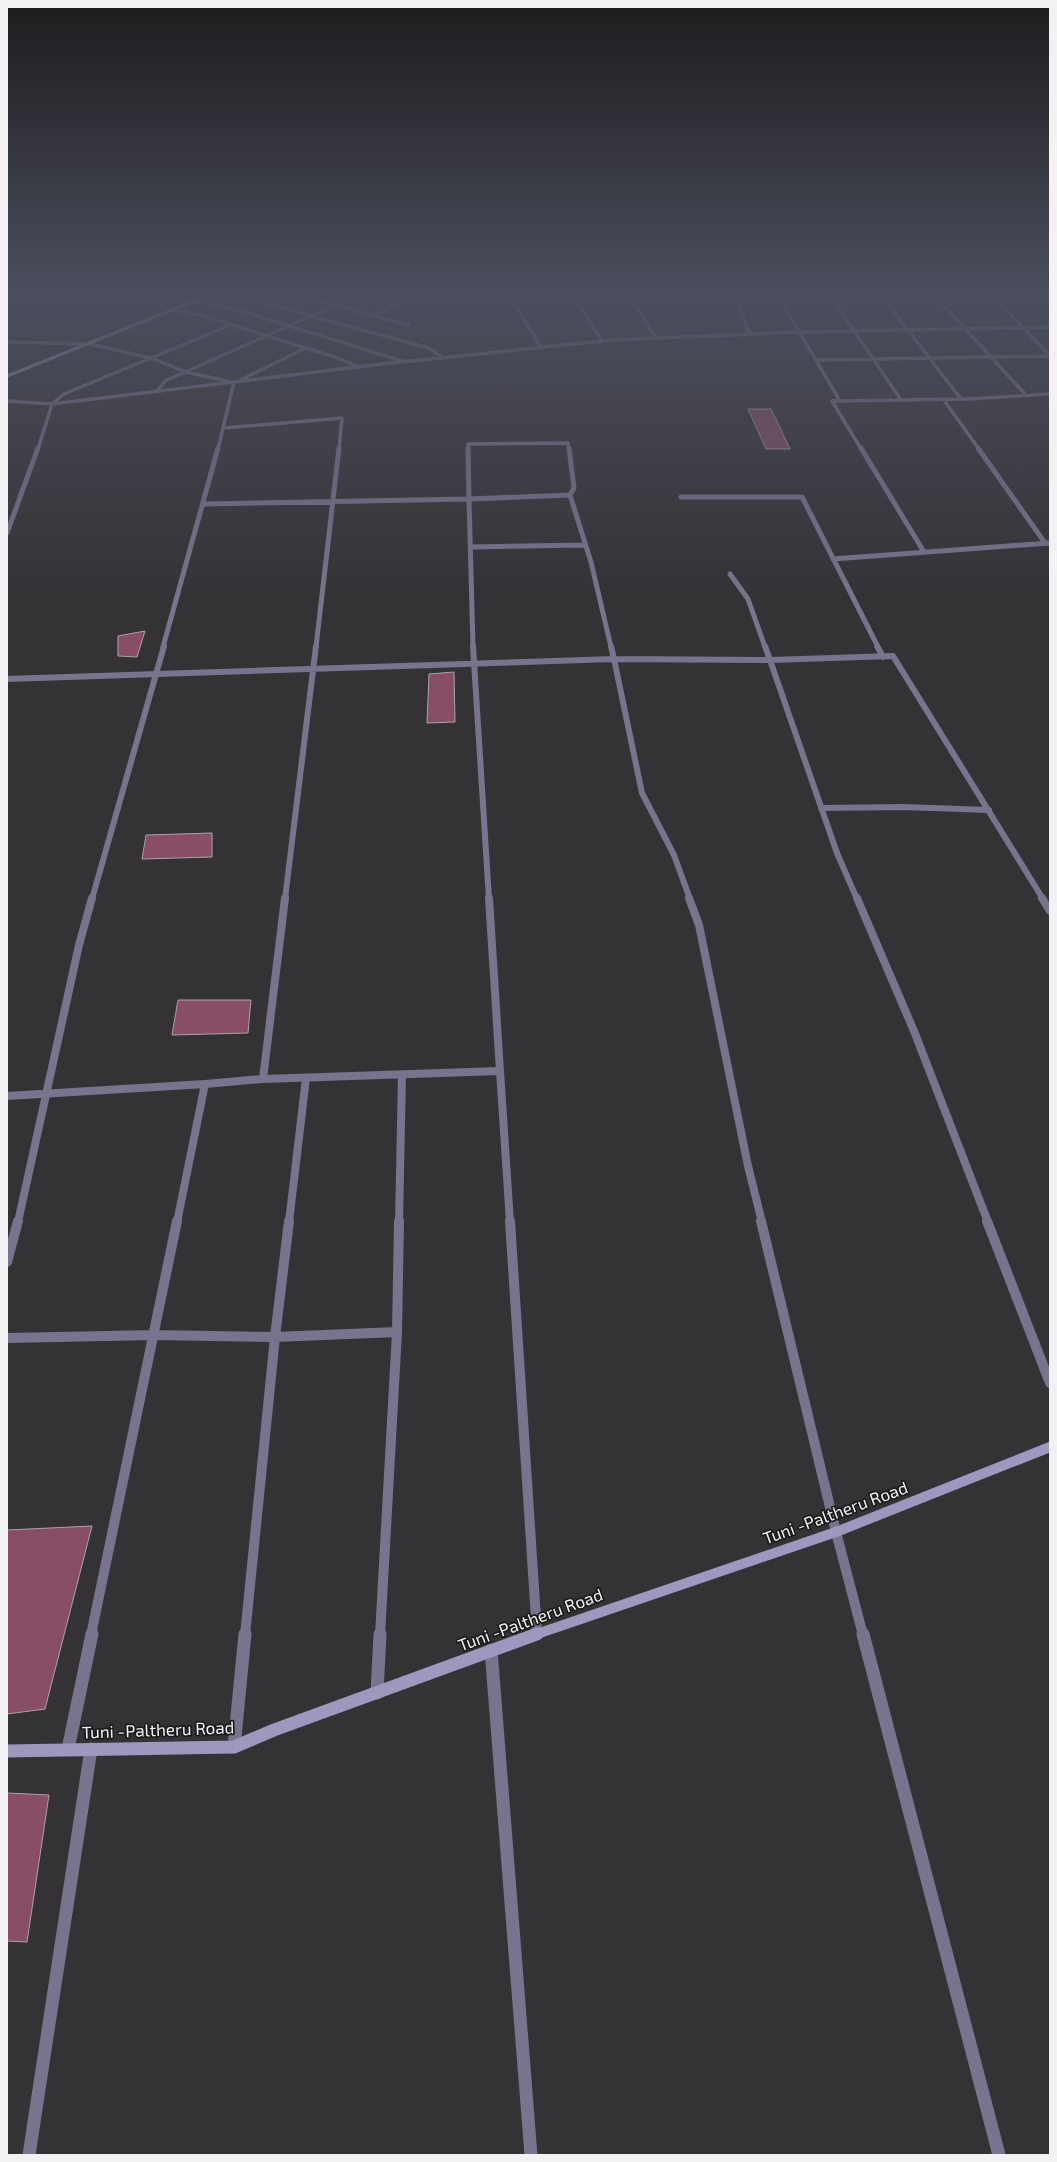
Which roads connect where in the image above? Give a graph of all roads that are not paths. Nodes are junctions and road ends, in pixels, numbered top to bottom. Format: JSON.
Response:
{"nodes":[{"id":1,"x":63,"y":395,"type":"edge"},
{"id":2,"x":126,"y":395,"type":"edge"},
{"id":3,"x":231,"y":395,"type":"edge"},
{"id":4,"x":836,"y":395,"type":"edge"},
{"id":5,"x":898,"y":395,"type":"edge"},
{"id":6,"x":958,"y":395,"type":"edge"},
{"id":7,"x":1026,"y":395,"type":"joint"},
{"id":8,"x":1049,"y":395,"type":"edge"},
{"id":9,"x":943,"y":399,"type":"junction"},
{"id":10,"x":961,"y":399,"type":"junction"},
{"id":11,"x":901,"y":400,"type":"junction"},
{"id":12,"x":840,"y":401,"type":"junction"},
{"id":13,"x":7,"y":402,"type":"edge"},
{"id":14,"x":52,"y":404,"type":"junction"},
{"id":15,"x":223,"y":428,"type":"junction"},
{"id":16,"x":570,"y":495,"type":"junction"},
{"id":17,"x":681,"y":497,"type":"dead end"},
{"id":18,"x":468,"y":499,"type":"junction"},
{"id":19,"x":334,"y":502,"type":"junction"},
{"id":20,"x":203,"y":504,"type":"junction"},
{"id":21,"x":7,"y":533,"type":"edge"},
{"id":22,"x":1048,"y":543,"type":"edge"},
{"id":23,"x":585,"y":545,"type":"junction"},
{"id":24,"x":472,"y":546,"type":"junction"},
{"id":25,"x":924,"y":552,"type":"junction"},
{"id":26,"x":833,"y":559,"type":"junction"},
{"id":27,"x":730,"y":574,"type":"dead end"},
{"id":28,"x":883,"y":657,"type":"junction"},
{"id":29,"x":614,"y":659,"type":"junction"},
{"id":30,"x":770,"y":660,"type":"junction"},
{"id":31,"x":473,"y":663,"type":"junction"},
{"id":32,"x":314,"y":667,"type":"junction"},
{"id":33,"x":155,"y":674,"type":"junction"},
{"id":34,"x":7,"y":679,"type":"edge"},
{"id":35,"x":821,"y":808,"type":"junction"},
{"id":36,"x":989,"y":810,"type":"junction"},
{"id":37,"x":1050,"y":911,"type":"edge"},
{"id":38,"x":500,"y":1071,"type":"junction"},
{"id":39,"x":402,"y":1075,"type":"junction"},
{"id":40,"x":306,"y":1078,"type":"junction"},
{"id":41,"x":263,"y":1079,"type":"junction"},
{"id":42,"x":205,"y":1084,"type":"junction"},
{"id":43,"x":48,"y":1094,"type":"junction"},
{"id":44,"x":7,"y":1096,"type":"edge"},
{"id":45,"x":7,"y":1262,"type":"edge"},
{"id":46,"x":397,"y":1332,"type":"junction"},
{"id":47,"x":154,"y":1335,"type":"junction"},
{"id":48,"x":275,"y":1337,"type":"junction"},
{"id":49,"x":7,"y":1338,"type":"edge"},
{"id":50,"x":1050,"y":1383,"type":"edge"},
{"id":51,"x":1050,"y":1447,"type":"edge"},
{"id":52,"x":836,"y":1532,"type":"junction"},
{"id":53,"x":537,"y":1634,"type":"junction"},
{"id":54,"x":491,"y":1650,"type":"junction"},
{"id":55,"x":377,"y":1693,"type":"junction"},
{"id":56,"x":234,"y":1747,"type":"junction"},
{"id":57,"x":68,"y":1748,"type":"junction"},
{"id":58,"x":91,"y":1749,"type":"junction"},
{"id":59,"x":7,"y":1751,"type":"edge"},
{"id":60,"x":29,"y":2155,"type":"edge"},
{"id":61,"x":531,"y":2155,"type":"edge"},
{"id":62,"x":999,"y":2155,"type":"edge"}],
"edges":[{"from":1,"to":14,"type":"street"},
{"from":2,"to":14,"type":"street"},
{"from":3,"to":15,"type":"street"},
{"from":4,"to":12,"type":"street"},
{"from":5,"to":11,"type":"street"},
{"from":6,"to":10,"type":"street"},
{"from":7,"to":8,"type":"street"},
{"from":7,"to":10,"type":"street"},
{"from":9,"to":10,"type":"street"},
{"from":9,"to":11,"type":"street"},
{"from":9,"to":22,"type":"street"},
{"from":11,"to":12,"type":"street"},
{"from":12,"to":25,"type":"street"},
{"from":13,"to":14,"type":"street"},
{"from":14,"to":21,"type":"street"},
{"from":15,"to":19,"type":"street"},
{"from":15,"to":20,"type":"street"},
{"from":16,"to":18,"type":"street"},
{"from":16,"to":18,"type":"street"},
{"from":16,"to":23,"type":"street"},
{"from":17,"to":26,"type":"street"},
{"from":18,"to":19,"type":"street"},
{"from":18,"to":24,"type":"street"},
{"from":19,"to":20,"type":"street"},
{"from":19,"to":32,"type":"street"},
{"from":20,"to":33,"type":"street"},
{"from":22,"to":25,"type":"street"},
{"from":23,"to":24,"type":"street"},
{"from":23,"to":29,"type":"street"},
{"from":24,"to":31,"type":"street"},
{"from":25,"to":26,"type":"street"},
{"from":26,"to":28,"type":"street"},
{"from":27,"to":30,"type":"street"},
{"from":28,"to":30,"type":"street"},
{"from":28,"to":36,"type":"street"},
{"from":29,"to":30,"type":"street"},
{"from":29,"to":31,"type":"street"},
{"from":29,"to":52,"type":"street"},
{"from":30,"to":35,"type":"street"},
{"from":31,"to":32,"type":"street"},
{"from":31,"to":38,"type":"street"},
{"from":32,"to":33,"type":"street"},
{"from":32,"to":41,"type":"street"},
{"from":33,"to":34,"type":"street"},
{"from":33,"to":43,"type":"street"},
{"from":35,"to":36,"type":"street"},
{"from":35,"to":50,"type":"street"},
{"from":36,"to":37,"type":"street"},
{"from":38,"to":39,"type":"street"},
{"from":38,"to":53,"type":"street"},
{"from":39,"to":40,"type":"street"},
{"from":39,"to":46,"type":"street"},
{"from":40,"to":41,"type":"street"},
{"from":40,"to":48,"type":"street"},
{"from":41,"to":42,"type":"street"},
{"from":42,"to":43,"type":"street"},
{"from":42,"to":47,"type":"street"},
{"from":43,"to":44,"type":"street"},
{"from":43,"to":45,"type":"street"},
{"from":46,"to":48,"type":"street"},
{"from":46,"to":55,"type":"street"},
{"from":47,"to":48,"type":"street"},
{"from":47,"to":49,"type":"street"},
{"from":47,"to":57,"type":"street"},
{"from":48,"to":56,"type":"street"},
{"from":51,"to":52,"type":"street","name":"Tuni -Paltheru Road"},
{"from":52,"to":53,"type":"street","name":"Tuni -Paltheru Road"},
{"from":52,"to":62,"type":"street"},
{"from":53,"to":54,"type":"street","name":"Tuni -Paltheru Road"},
{"from":54,"to":55,"type":"street","name":"Tuni -Paltheru Road"},
{"from":54,"to":61,"type":"street"},
{"from":55,"to":56,"type":"street","name":"Tuni -Paltheru Road"},
{"from":56,"to":58,"type":"street","name":"Tuni -Paltheru Road"},
{"from":57,"to":58,"type":"street","name":"Tuni -Paltheru Road"},
{"from":57,"to":59,"type":"street","name":"Tuni -Paltheru Road"},
{"from":58,"to":60,"type":"street"}]}
